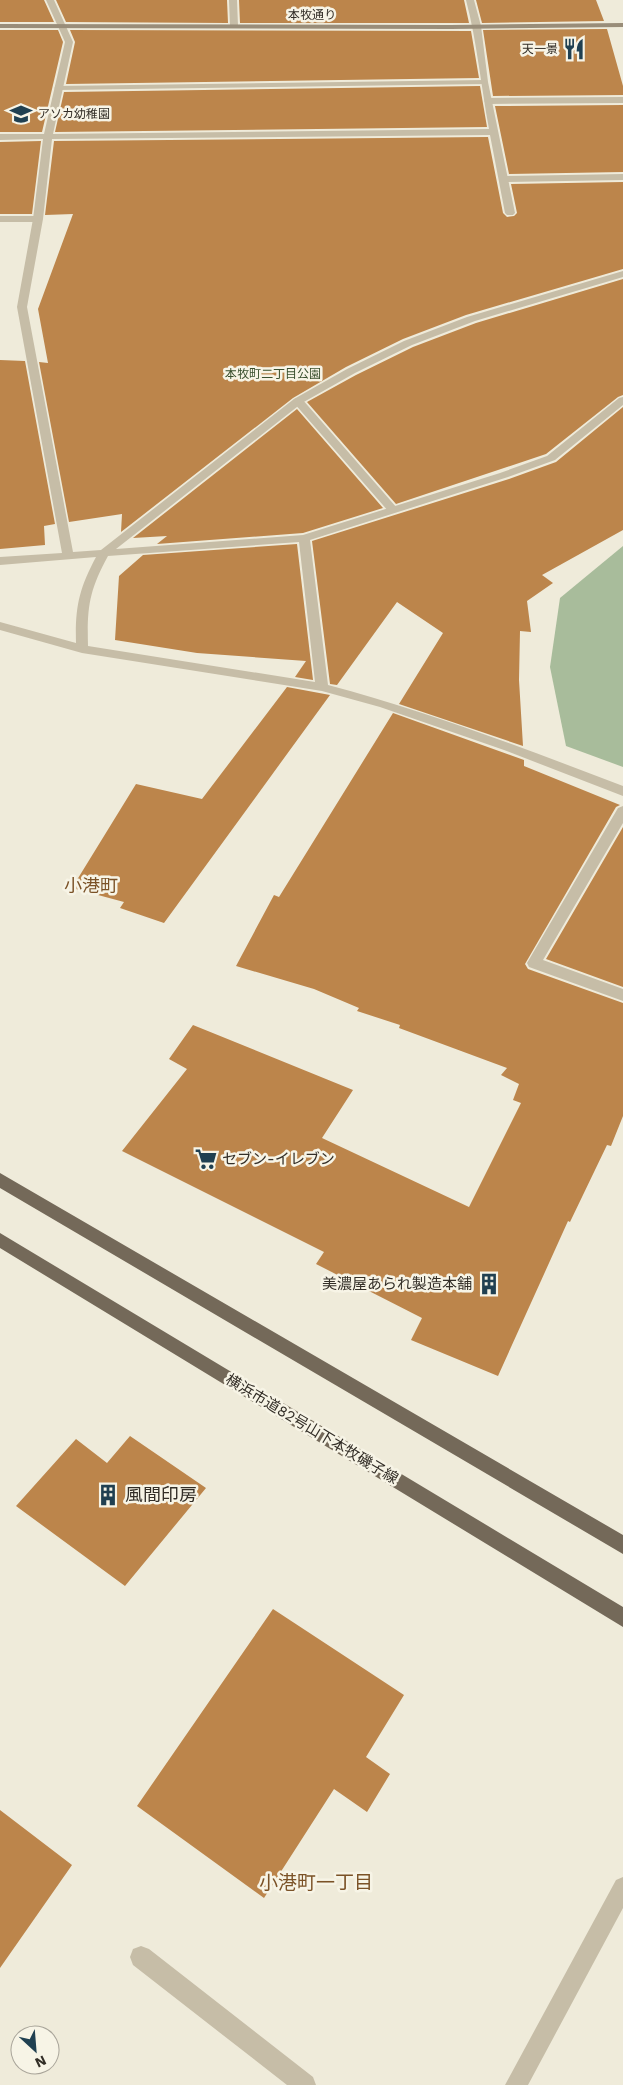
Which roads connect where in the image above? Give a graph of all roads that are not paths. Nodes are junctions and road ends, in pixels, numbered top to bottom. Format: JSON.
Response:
{"nodes":[{"id":1,"x":50,"y":0,"type":"edge"},
{"id":2,"x":233,"y":0,"type":"edge"},
{"id":3,"x":470,"y":0,"type":"edge"},
{"id":4,"x":623,"y":24,"type":"edge"},
{"id":5,"x":0,"y":26,"type":"edge"},
{"id":6,"x":62,"y":26,"type":"junction"},
{"id":7,"x":234,"y":26,"type":"junction"},
{"id":8,"x":477,"y":26,"type":"junction"},
{"id":9,"x":484,"y":82,"type":"junction"},
{"id":10,"x":58,"y":88,"type":"junction"},
{"id":11,"x":623,"y":100,"type":"edge"},
{"id":12,"x":488,"y":101,"type":"junction"},
{"id":13,"x":494,"y":132,"type":"junction"},
{"id":14,"x":48,"y":137,"type":"junction"},
{"id":15,"x":0,"y":138,"type":"edge"},
{"id":16,"x":623,"y":177,"type":"edge"},
{"id":17,"x":503,"y":178,"type":"junction"},
{"id":18,"x":510,"y":213,"type":"dead end"},
{"id":19,"x":38,"y":219,"type":"junction"},
{"id":20,"x":0,"y":220,"type":"edge"},
{"id":21,"x":623,"y":274,"type":"edge"},
{"id":22,"x":623,"y":400,"type":"edge"},
{"id":23,"x":298,"y":401,"type":"junction"},
{"id":24,"x":394,"y":510,"type":"junction"},
{"id":25,"x":304,"y":538,"type":"junction"},
{"id":26,"x":105,"y":552,"type":"junction"},
{"id":27,"x":68,"y":555,"type":"junction"},
{"id":28,"x":0,"y":561,"type":"edge"},
{"id":29,"x":1,"y":628,"type":"edge"},
{"id":30,"x":82,"y":649,"type":"junction"},
{"id":31,"x":322,"y":687,"type":"junction"},
{"id":32,"x":623,"y":791,"type":"edge"},
{"id":33,"x":622,"y":813,"type":"edge"},
{"id":34,"x":623,"y":995,"type":"edge"},
{"id":35,"x":0,"y":1180,"type":"edge"},
{"id":36,"x":0,"y":1240,"type":"edge"},
{"id":37,"x":623,"y":1545,"type":"edge"},
{"id":38,"x":623,"y":1618,"type":"edge"},
{"id":39,"x":623,"y":1887,"type":"edge"},
{"id":40,"x":140,"y":1957,"type":"dead end"},
{"id":41,"x":305,"y":2085,"type":"edge"},
{"id":42,"x":516,"y":2085,"type":"edge"}],
"edges":[{"from":1,"to":6,"type":"street"},
{"from":2,"to":7,"type":"street"},
{"from":3,"to":8,"type":"street"},
{"from":4,"to":8,"type":"street","name":"本牧通り"},
{"from":5,"to":6,"type":"street","name":"本牧通り"},
{"from":6,"to":7,"type":"street","name":"本牧通り"},
{"from":6,"to":10,"type":"street"},
{"from":7,"to":8,"type":"street","name":"本牧通り"},
{"from":8,"to":9,"type":"street"},
{"from":9,"to":10,"type":"street"},
{"from":9,"to":12,"type":"street"},
{"from":10,"to":14,"type":"street"},
{"from":11,"to":12,"type":"street"},
{"from":12,"to":13,"type":"street"},
{"from":13,"to":14,"type":"street"},
{"from":13,"to":17,"type":"street"},
{"from":14,"to":15,"type":"street"},
{"from":14,"to":19,"type":"street"},
{"from":16,"to":17,"type":"street"},
{"from":17,"to":18,"type":"street"},
{"from":19,"to":20,"type":"street"},
{"from":19,"to":27,"type":"street"},
{"from":21,"to":23,"type":"street"},
{"from":22,"to":24,"type":"street"},
{"from":23,"to":24,"type":"street"},
{"from":23,"to":26,"type":"street"},
{"from":24,"to":25,"type":"street"},
{"from":25,"to":26,"type":"street"},
{"from":25,"to":31,"type":"street"},
{"from":26,"to":27,"type":"street"},
{"from":26,"to":30,"type":"street"},
{"from":27,"to":28,"type":"street"},
{"from":29,"to":30,"type":"street"},
{"from":30,"to":31,"type":"street"},
{"from":31,"to":32,"type":"street"},
{"from":33,"to":34,"type":"street"},
{"from":35,"to":37,"type":"main road"},
{"from":36,"to":38,"type":"main road","name":"横浜市道82号山下本牧磯子線"},
{"from":39,"to":42,"type":"street"},
{"from":40,"to":41,"type":"street"}]}
